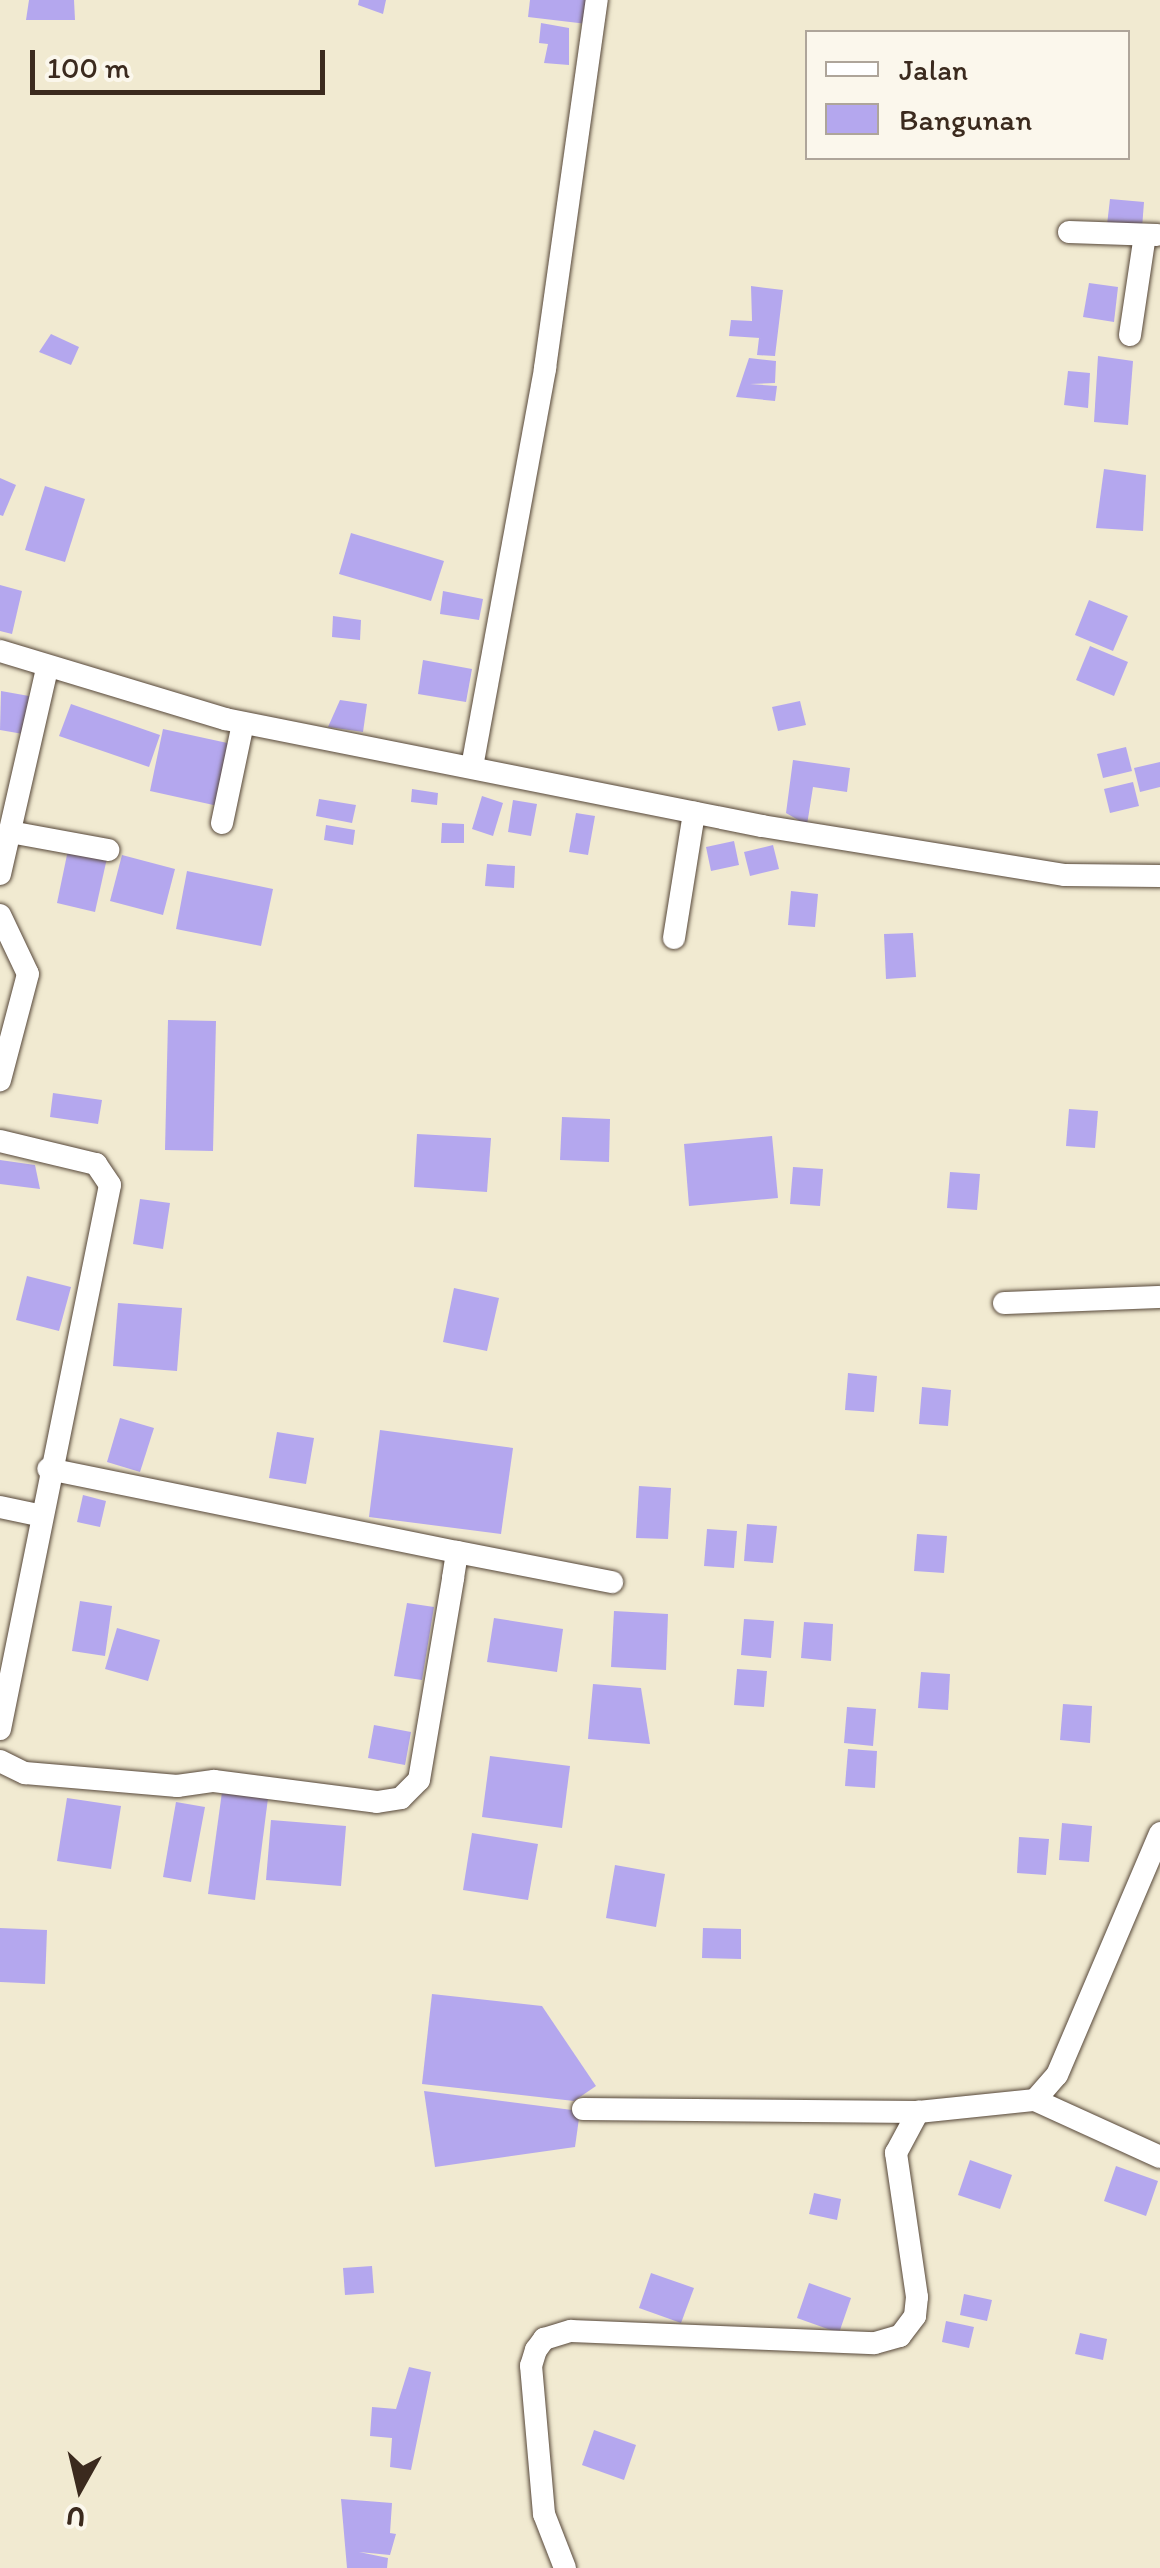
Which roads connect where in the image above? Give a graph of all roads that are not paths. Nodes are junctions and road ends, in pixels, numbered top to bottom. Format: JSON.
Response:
{"nodes":[{"id":1,"x":597,"y":0,"type":"edge"},
{"id":2,"x":1069,"y":232,"type":"dead end"},
{"id":3,"x":1153,"y":235,"type":"edge"},
{"id":4,"x":1130,"y":335,"type":"dead end"},
{"id":5,"x":0,"y":650,"type":"edge"},
{"id":6,"x":48,"y":668,"type":"junction"},
{"id":7,"x":243,"y":723,"type":"junction"},
{"id":8,"x":472,"y":767,"type":"junction"},
{"id":9,"x":694,"y":813,"type":"junction"},
{"id":10,"x":222,"y":823,"type":"dead end"},
{"id":11,"x":10,"y":832,"type":"junction"},
{"id":12,"x":108,"y":850,"type":"dead end"},
{"id":13,"x":0,"y":874,"type":"edge"},
{"id":14,"x":1160,"y":876,"type":"edge"},
{"id":15,"x":0,"y":915,"type":"edge"},
{"id":16,"x":674,"y":938,"type":"dead end"},
{"id":17,"x":0,"y":1080,"type":"edge"},
{"id":18,"x":0,"y":1141,"type":"edge"},
{"id":19,"x":1160,"y":1298,"type":"edge"},
{"id":20,"x":1004,"y":1303,"type":"dead end"},
{"id":21,"x":48,"y":1469,"type":"junction"},
{"id":22,"x":0,"y":1507,"type":"edge"},
{"id":23,"x":39,"y":1515,"type":"junction"},
{"id":24,"x":456,"y":1552,"type":"junction"},
{"id":25,"x":612,"y":1582,"type":"dead end"},
{"id":26,"x":0,"y":1729,"type":"edge"},
{"id":27,"x":0,"y":1761,"type":"edge"},
{"id":28,"x":1160,"y":1833,"type":"edge"},
{"id":29,"x":1036,"y":2100,"type":"junction"},
{"id":30,"x":583,"y":2109,"type":"dead end"},
{"id":31,"x":918,"y":2112,"type":"junction"},
{"id":32,"x":1160,"y":2156,"type":"edge"},
{"id":33,"x":565,"y":2568,"type":"edge"}],
"edges":[{"from":1,"to":8,"type":"street"},
{"from":2,"to":3,"type":"street"},
{"from":3,"to":4,"type":"street"},
{"from":5,"to":6,"type":"street"},
{"from":6,"to":7,"type":"street"},
{"from":6,"to":11,"type":"street"},
{"from":7,"to":8,"type":"street"},
{"from":7,"to":10,"type":"street"},
{"from":8,"to":9,"type":"street"},
{"from":9,"to":14,"type":"street"},
{"from":9,"to":16,"type":"street"},
{"from":11,"to":12,"type":"street"},
{"from":11,"to":13,"type":"street"},
{"from":15,"to":17,"type":"street"},
{"from":18,"to":21,"type":"street"},
{"from":19,"to":20,"type":"street"},
{"from":21,"to":23,"type":"street"},
{"from":21,"to":24,"type":"street"},
{"from":22,"to":23,"type":"street"},
{"from":23,"to":26,"type":"street"},
{"from":24,"to":25,"type":"street"},
{"from":24,"to":27,"type":"street"},
{"from":28,"to":29,"type":"street"},
{"from":29,"to":31,"type":"street"},
{"from":29,"to":32,"type":"street"},
{"from":30,"to":31,"type":"street"},
{"from":31,"to":33,"type":"street"}]}
